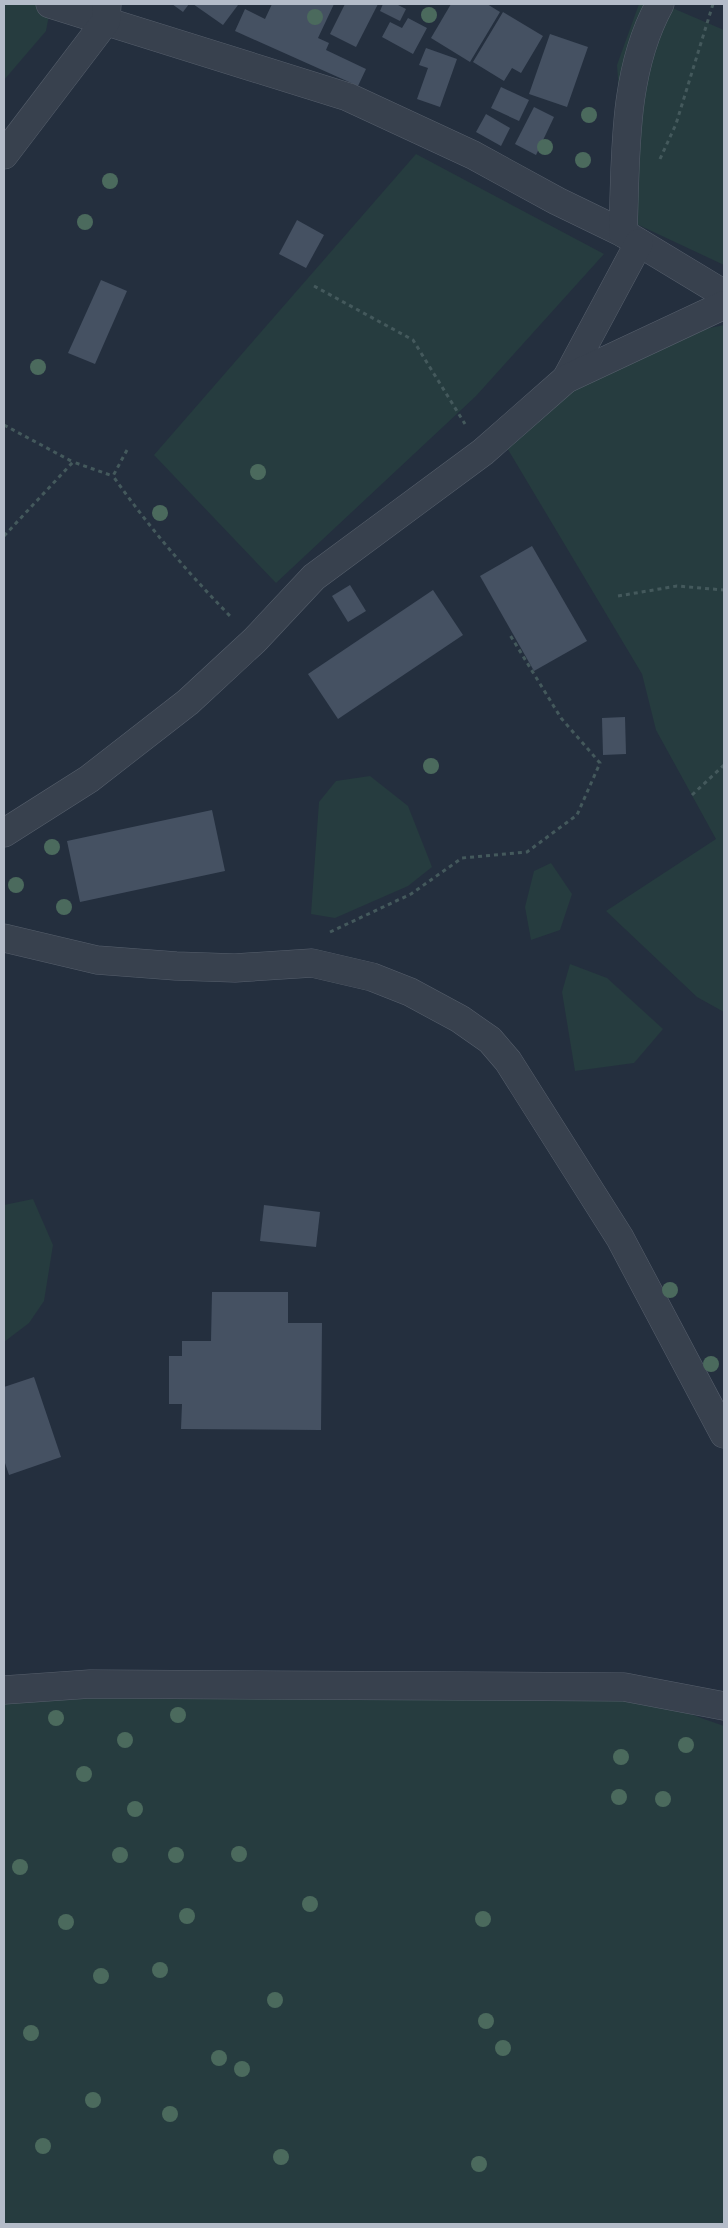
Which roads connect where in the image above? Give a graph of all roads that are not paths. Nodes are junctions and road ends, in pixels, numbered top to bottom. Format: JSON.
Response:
{"nodes":[{"id":1,"x":50,"y":4,"type":"edge"},
{"id":2,"x":660,"y":4,"type":"edge"},
{"id":3,"x":106,"y":12,"type":"edge"},
{"id":4,"x":4,"y":155,"type":"edge"},
{"id":5,"x":631,"y":238,"type":"junction"},
{"id":6,"x":724,"y":294,"type":"edge"},
{"id":7,"x":724,"y":306,"type":"edge"},
{"id":8,"x":566,"y":379,"type":"junction"},
{"id":9,"x":4,"y":833,"type":"edge"},
{"id":10,"x":4,"y":938,"type":"edge"},
{"id":11,"x":724,"y":1434,"type":"edge"},
{"id":12,"x":4,"y":1690,"type":"edge"},
{"id":13,"x":724,"y":1706,"type":"edge"}],
"edges":[{"from":1,"to":3,"type":"street"},
{"from":2,"to":5,"type":"street"},
{"from":3,"to":4,"type":"street"},
{"from":3,"to":5,"type":"street"},
{"from":5,"to":6,"type":"street"},
{"from":5,"to":8,"type":"street"},
{"from":7,"to":8,"type":"street"},
{"from":8,"to":9,"type":"street"},
{"from":10,"to":11,"type":"street"},
{"from":12,"to":13,"type":"street"}]}
